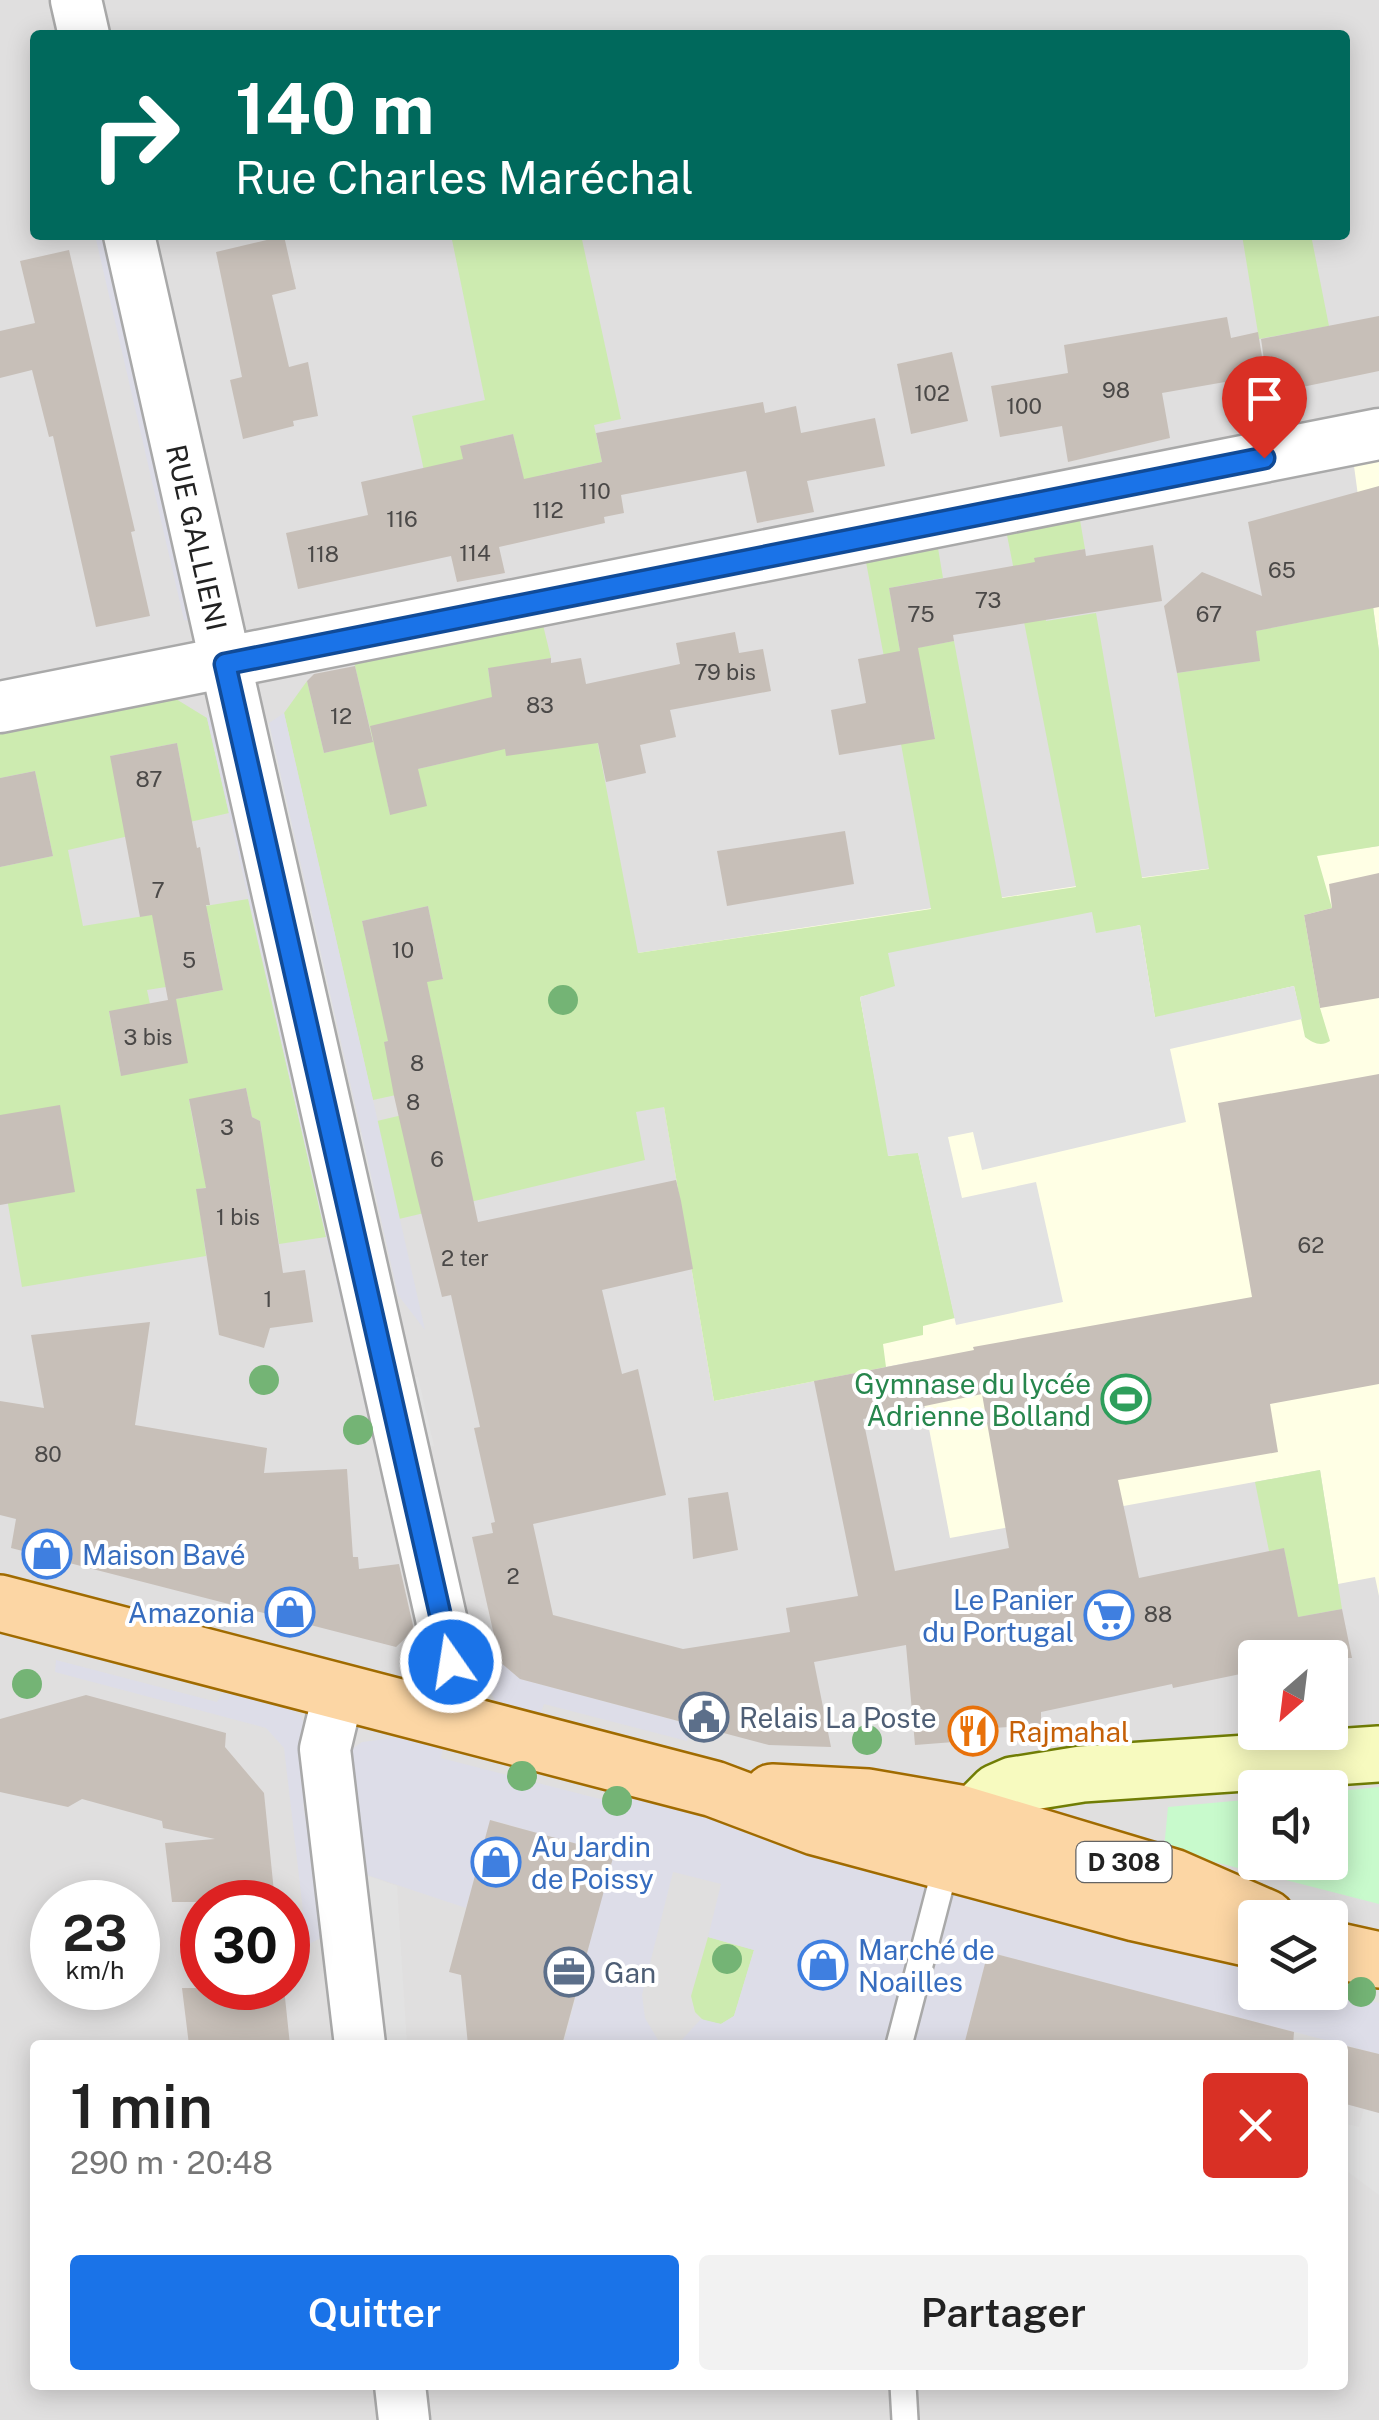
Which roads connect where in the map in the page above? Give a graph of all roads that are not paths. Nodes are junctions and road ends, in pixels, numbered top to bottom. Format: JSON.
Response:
{"nodes":[{"id":1,"x":76,"y":0,"type":"edge"},
{"id":2,"x":83,"y":30,"type":"edge"},
{"id":3,"x":130,"y":240,"type":"edge"},
{"id":4,"x":1379,"y":434,"type":"edge"},
{"id":5,"x":225,"y":664,"type":"junction"},
{"id":6,"x":0,"y":707,"type":"edge"},
{"id":7,"x":0,"y":1603,"type":"edge"},
{"id":8,"x":339,"y":1691,"type":"junction"},
{"id":9,"x":440,"y":1717,"type":"junction"},
{"id":10,"x":1379,"y":1754,"type":"edge"},
{"id":11,"x":1126,"y":1770,"type":"junction"},
{"id":12,"x":962,"y":1848,"type":"junction"},
{"id":13,"x":1066,"y":1868,"type":"junction"},
{"id":14,"x":1238,"y":1906,"type":"edge"},
{"id":15,"x":1238,"y":1937,"type":"edge"},
{"id":16,"x":359,"y":2040,"type":"edge"},
{"id":17,"x":901,"y":2040,"type":"edge"},
{"id":18,"x":401,"y":2390,"type":"edge"},
{"id":19,"x":903,"y":2390,"type":"edge"},
{"id":20,"x":404,"y":2420,"type":"edge"},
{"id":21,"x":905,"y":2420,"type":"edge"}],
"edges":[{"from":1,"to":2,"type":"street"},
{"from":3,"to":5,"type":"street","name":"RUE GALLIENI"},
{"from":4,"to":5,"type":"street"},
{"from":5,"to":6,"type":"street"},
{"from":5,"to":9,"type":"street","name":"RUE GALLIENI"},
{"from":7,"to":8,"type":"main road","number":"D 308"},
{"from":8,"to":9,"type":"main road","number":"D 308"},
{"from":8,"to":16,"type":"street"},
{"from":9,"to":12,"type":"main road","number":"D 308"},
{"from":10,"to":11,"type":"street"},
{"from":11,"to":12,"type":"street"},
{"from":11,"to":13,"type":"street"},
{"from":12,"to":13,"type":"main road","number":"D 308"},
{"from":12,"to":17,"type":"lane"},
{"from":13,"to":14,"type":"main road","number":"D 308"},
{"from":13,"to":15,"type":"main road","number":"D 308"},
{"from":18,"to":20,"type":"street"},
{"from":19,"to":21,"type":"lane"}]}
